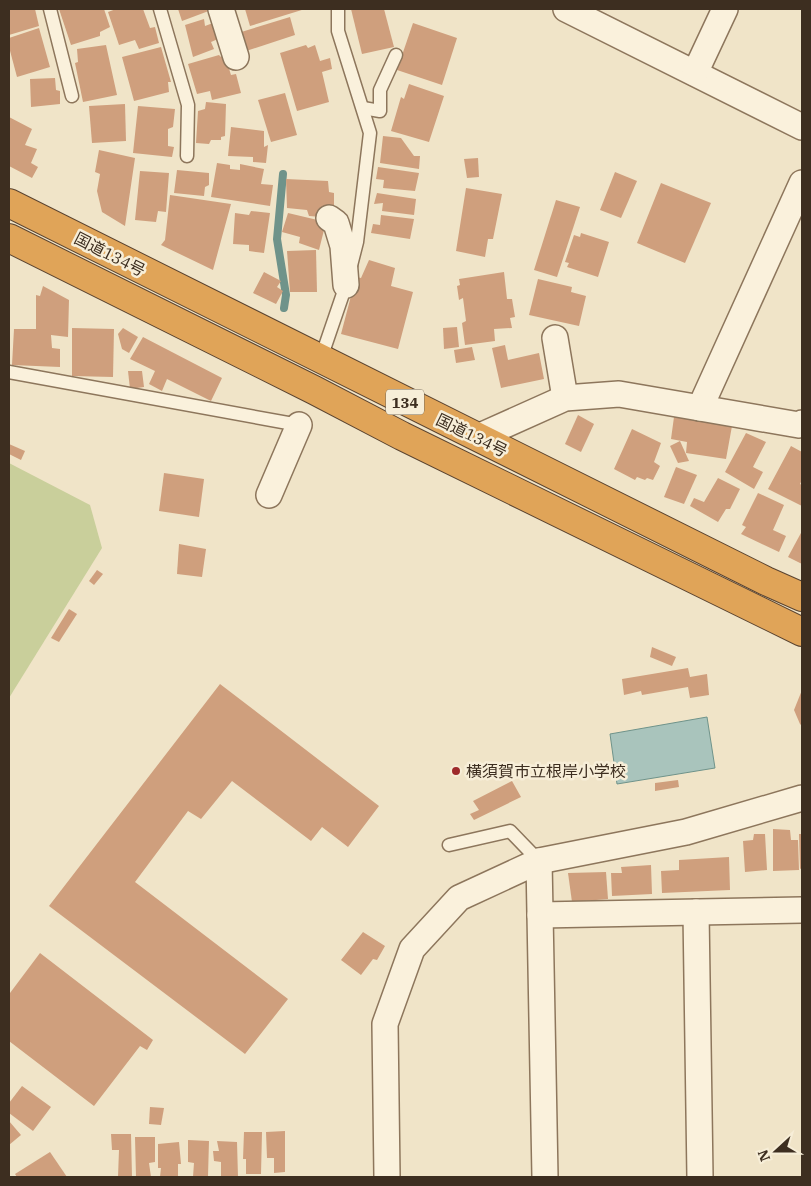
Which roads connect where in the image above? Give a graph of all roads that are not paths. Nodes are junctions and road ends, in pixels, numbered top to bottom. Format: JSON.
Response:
{"nodes":[{"id":1,"x":50,"y":9,"type":"edge"},
{"id":2,"x":160,"y":9,"type":"edge"},
{"id":3,"x":221,"y":9,"type":"edge"},
{"id":4,"x":338,"y":9,"type":"edge"},
{"id":5,"x":566,"y":9,"type":"edge"},
{"id":6,"x":725,"y":9,"type":"edge"},
{"id":7,"x":396,"y":55,"type":"dead end"},
{"id":8,"x":236,"y":58,"type":"dead end"},
{"id":9,"x":695,"y":74,"type":"junction"},
{"id":10,"x":72,"y":96,"type":"dead end"},
{"id":11,"x":363,"y":108,"type":"junction"},
{"id":12,"x":802,"y":127,"type":"edge"},
{"id":13,"x":187,"y":156,"type":"dead end"},
{"id":14,"x":802,"y":183,"type":"edge"},
{"id":15,"x":9,"y":203,"type":"edge"},
{"id":16,"x":329,"y":218,"type":"dead end"},
{"id":17,"x":9,"y":238,"type":"edge"},
{"id":18,"x":346,"y":285,"type":"junction"},
{"id":19,"x":555,"y":338,"type":"dead end"},
{"id":20,"x":320,"y":360,"type":"junction"},
{"id":21,"x":9,"y":372,"type":"edge"},
{"id":22,"x":565,"y":398,"type":"junction"},
{"id":23,"x":700,"y":408,"type":"junction"},
{"id":24,"x":802,"y":423,"type":"edge"},
{"id":25,"x":298,"y":425,"type":"joint"},
{"id":26,"x":478,"y":437,"type":"junction"},
{"id":27,"x":269,"y":494,"type":"dead end"},
{"id":28,"x":802,"y":597,"type":"edge"},
{"id":29,"x":802,"y":632,"type":"edge"},
{"id":30,"x":802,"y":798,"type":"edge"},
{"id":31,"x":449,"y":845,"type":"dead end"},
{"id":32,"x":539,"y":860,"type":"junction"},
{"id":33,"x":802,"y":910,"type":"edge"},
{"id":34,"x":696,"y":912,"type":"junction"},
{"id":35,"x":540,"y":915,"type":"junction"},
{"id":36,"x":387,"y":1177,"type":"edge"},
{"id":37,"x":545,"y":1177,"type":"edge"},
{"id":38,"x":700,"y":1177,"type":"edge"}],
"edges":[{"from":1,"to":10,"type":"lane"},
{"from":2,"to":13,"type":"lane"},
{"from":3,"to":8,"type":"street"},
{"from":4,"to":11,"type":"lane"},
{"from":5,"to":9,"type":"street"},
{"from":6,"to":9,"type":"street"},
{"from":7,"to":11,"type":"lane"},
{"from":9,"to":12,"type":"street"},
{"from":11,"to":18,"type":"lane"},
{"from":14,"to":23,"type":"street"},
{"from":15,"to":20,"type":"highway","name":"国道134号","number":"134"},
{"from":16,"to":18,"type":"street"},
{"from":17,"to":29,"type":"highway","name":"国道134号","number":"134"},
{"from":18,"to":20,"type":"lane"},
{"from":19,"to":22,"type":"street"},
{"from":20,"to":26,"type":"highway","name":"国道134号","number":"134"},
{"from":21,"to":25,"type":"lane"},
{"from":22,"to":23,"type":"street"},
{"from":22,"to":26,"type":"street"},
{"from":23,"to":24,"type":"street"},
{"from":25,"to":27,"type":"street"},
{"from":26,"to":28,"type":"highway","name":"国道134号","number":"134"},
{"from":30,"to":32,"type":"street"},
{"from":31,"to":32,"type":"lane"},
{"from":32,"to":35,"type":"street"},
{"from":32,"to":36,"type":"street"},
{"from":33,"to":34,"type":"street"},
{"from":34,"to":35,"type":"street"},
{"from":34,"to":38,"type":"street"},
{"from":35,"to":37,"type":"street"}]}
